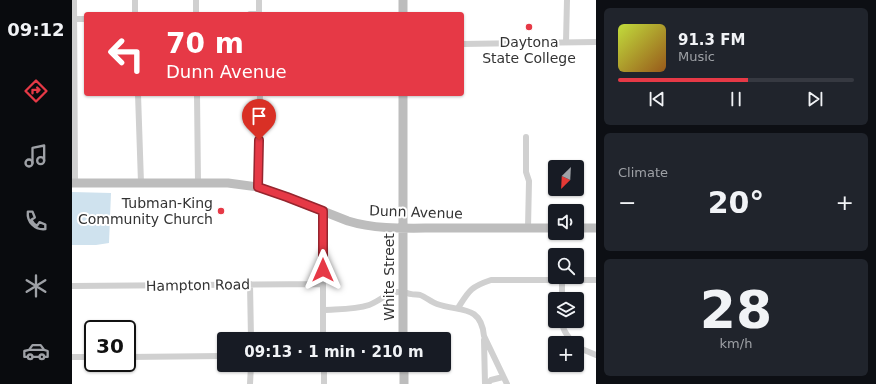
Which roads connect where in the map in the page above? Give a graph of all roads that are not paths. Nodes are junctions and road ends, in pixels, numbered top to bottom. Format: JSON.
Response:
{"nodes":[{"id":1,"x":74,"y":0,"type":"edge"},
{"id":2,"x":135,"y":0,"type":"edge"},
{"id":3,"x":196,"y":0,"type":"edge"},
{"id":4,"x":259,"y":0,"type":"edge"},
{"id":5,"x":403,"y":0,"type":"edge"},
{"id":6,"x":567,"y":0,"type":"edge"},
{"id":7,"x":136,"y":12,"type":"edge"},
{"id":8,"x":196,"y":12,"type":"edge"},
{"id":9,"x":259,"y":12,"type":"edge"},
{"id":10,"x":403,"y":12,"type":"edge"},
{"id":11,"x":84,"y":18,"type":"edge"},
{"id":12,"x":73,"y":19,"type":"edge"},
{"id":13,"x":566,"y":42,"type":"junction"},
{"id":14,"x":596,"y":42,"type":"edge"},
{"id":15,"x":464,"y":44,"type":"edge"},
{"id":16,"x":138,"y":96,"type":"edge"},
{"id":17,"x":197,"y":96,"type":"edge"},
{"id":18,"x":260,"y":96,"type":"edge"},
{"id":19,"x":403,"y":96,"type":"edge"},
{"id":20,"x":526,"y":137,"type":"dead end"},
{"id":21,"x":198,"y":182,"type":"junction"},
{"id":22,"x":73,"y":183,"type":"edge"},
{"id":23,"x":141,"y":183,"type":"junction"},
{"id":24,"x":258,"y":187,"type":"junction"},
{"id":25,"x":323,"y":211,"type":"junction"},
{"id":26,"x":403,"y":228,"type":"junction"},
{"id":27,"x":528,"y":228,"type":"junction"},
{"id":28,"x":548,"y":228,"type":"edge"},
{"id":29,"x":584,"y":228,"type":"edge"},
{"id":30,"x":596,"y":228,"type":"edge"},
{"id":31,"x":548,"y":280,"type":"edge"},
{"id":32,"x":584,"y":280,"type":"edge"},
{"id":33,"x":596,"y":280,"type":"edge"},
{"id":34,"x":250,"y":284,"type":"junction"},
{"id":35,"x":323,"y":284,"type":"junction"},
{"id":36,"x":72,"y":286,"type":"edge"},
{"id":37,"x":403,"y":292,"type":"junction"},
{"id":38,"x":458,"y":308,"type":"junction"},
{"id":39,"x":323,"y":310,"type":"junction"},
{"id":40,"x":251,"y":332,"type":"edge"},
{"id":41,"x":323,"y":332,"type":"edge"},
{"id":42,"x":403,"y":332,"type":"edge"},
{"id":43,"x":484,"y":336,"type":"junction"},
{"id":44,"x":584,"y":350,"type":"edge"},
{"id":45,"x":596,"y":355,"type":"edge"},
{"id":46,"x":217,"y":356,"type":"edge"},
{"id":47,"x":72,"y":357,"type":"edge"},
{"id":48,"x":84,"y":357,"type":"edge"},
{"id":49,"x":136,"y":357,"type":"edge"},
{"id":50,"x":251,"y":372,"type":"edge"},
{"id":51,"x":324,"y":372,"type":"edge"},
{"id":52,"x":404,"y":372,"type":"edge"},
{"id":53,"x":504,"y":377,"type":"junction"},
{"id":54,"x":250,"y":384,"type":"edge"},
{"id":55,"x":324,"y":384,"type":"edge"},
{"id":56,"x":404,"y":384,"type":"edge"},
{"id":57,"x":486,"y":384,"type":"edge"},
{"id":58,"x":507,"y":384,"type":"edge"}],
"edges":[{"from":1,"to":12,"type":"street"},
{"from":2,"to":7,"type":"street"},
{"from":3,"to":8,"type":"street"},
{"from":4,"to":9,"type":"street"},
{"from":5,"to":10,"type":"main road"},
{"from":6,"to":13,"type":"street"},
{"from":11,"to":12,"type":"street"},
{"from":12,"to":22,"type":"street"},
{"from":13,"to":14,"type":"street"},
{"from":13,"to":15,"type":"street"},
{"from":16,"to":23,"type":"street"},
{"from":17,"to":21,"type":"street"},
{"from":18,"to":24,"type":"street"},
{"from":19,"to":26,"type":"main road","name":"White Street"},
{"from":20,"to":27,"type":"street"},
{"from":21,"to":23,"type":"main road","name":"Dunn Avenue"},
{"from":21,"to":24,"type":"main road","name":"Dunn Avenue"},
{"from":22,"to":23,"type":"main road","name":"Dunn Avenue"},
{"from":24,"to":25,"type":"main road","name":"Dunn Avenue"},
{"from":25,"to":26,"type":"main road","name":"Dunn Avenue"},
{"from":25,"to":35,"type":"street"},
{"from":26,"to":27,"type":"main road","name":"Dunn Avenue"},
{"from":26,"to":37,"type":"main road","name":"White Street"},
{"from":27,"to":28,"type":"main road","name":"Dunn Avenue"},
{"from":29,"to":30,"type":"main road"},
{"from":31,"to":38,"type":"street"},
{"from":32,"to":33,"type":"street"},
{"from":34,"to":35,"type":"street","name":"Hampton Road"},
{"from":34,"to":36,"type":"street","name":"Hampton Road"},
{"from":34,"to":40,"type":"street"},
{"from":35,"to":39,"type":"street"},
{"from":37,"to":38,"type":"street"},
{"from":37,"to":39,"type":"street"},
{"from":37,"to":42,"type":"main road","name":"White Street"},
{"from":38,"to":43,"type":"street"},
{"from":39,"to":41,"type":"street"},
{"from":43,"to":53,"type":"street"},
{"from":43,"to":57,"type":"street"},
{"from":44,"to":45,"type":"street"},
{"from":46,"to":49,"type":"street"},
{"from":47,"to":48,"type":"street"},
{"from":50,"to":54,"type":"street"},
{"from":51,"to":55,"type":"street"},
{"from":52,"to":56,"type":"main road"},
{"from":53,"to":57,"type":"street"},
{"from":53,"to":58,"type":"street"}]}
